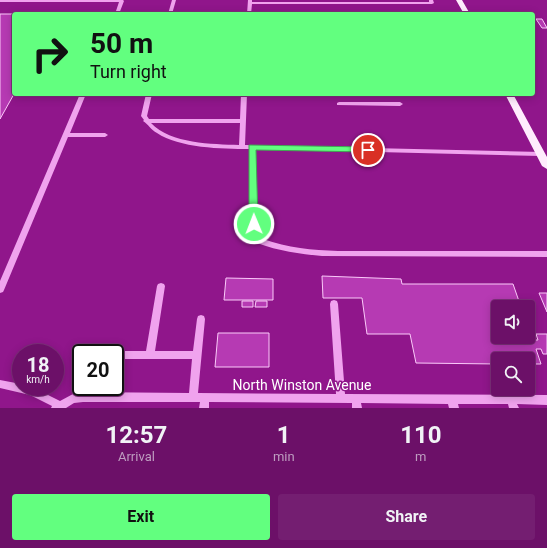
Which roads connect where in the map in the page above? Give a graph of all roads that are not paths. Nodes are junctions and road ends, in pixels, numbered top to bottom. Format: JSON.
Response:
{"nodes":[{"id":1,"x":174,"y":0,"type":"edge"},
{"id":2,"x":430,"y":0,"type":"edge"},
{"id":3,"x":459,"y":0,"type":"edge"},
{"id":4,"x":0,"y":1,"type":"edge"},
{"id":5,"x":250,"y":2,"type":"edge"},
{"id":6,"x":118,"y":12,"type":"edge"},
{"id":7,"x":171,"y":12,"type":"edge"},
{"id":8,"x":249,"y":12,"type":"edge"},
{"id":9,"x":466,"y":12,"type":"edge"},
{"id":10,"x":82,"y":96,"type":"edge"},
{"id":11,"x":148,"y":96,"type":"edge"},
{"id":12,"x":244,"y":96,"type":"edge"},
{"id":13,"x":510,"y":96,"type":"edge"},
{"id":14,"x":339,"y":104,"type":"dead end"},
{"id":15,"x":400,"y":104,"type":"dead end"},
{"id":16,"x":146,"y":121,"type":"junction"},
{"id":17,"x":243,"y":121,"type":"junction"},
{"id":18,"x":66,"y":135,"type":"junction"},
{"id":19,"x":105,"y":135,"type":"dead end"},
{"id":20,"x":242,"y":147,"type":"junction"},
{"id":21,"x":252,"y":147,"type":"junction"},
{"id":22,"x":540,"y":154,"type":"junction"},
{"id":23,"x":547,"y":166,"type":"edge"},
{"id":24,"x":547,"y":254,"type":"edge"},
{"id":25,"x":161,"y":286,"type":"dead end"},
{"id":26,"x":0,"y":290,"type":"edge"},
{"id":27,"x":334,"y":304,"type":"dead end"},
{"id":28,"x":201,"y":319,"type":"dead end"},
{"id":29,"x":124,"y":355,"type":"edge"},
{"id":30,"x":150,"y":355,"type":"junction"},
{"id":31,"x":198,"y":355,"type":"junction"},
{"id":32,"x":0,"y":384,"type":"edge"},
{"id":33,"x":193,"y":398,"type":"junction"},
{"id":34,"x":341,"y":399,"type":"junction"},
{"id":35,"x":547,"y":400,"type":"edge"},
{"id":36,"x":204,"y":403,"type":"edge"},
{"id":37,"x":357,"y":403,"type":"edge"},
{"id":38,"x":453,"y":404,"type":"edge"},
{"id":39,"x":512,"y":404,"type":"edge"},
{"id":40,"x":58,"y":407,"type":"edge"}],
"edges":[{"from":1,"to":7,"type":"street"},
{"from":2,"to":5,"type":"street"},
{"from":3,"to":9,"type":"main road"},
{"from":4,"to":6,"type":"street"},
{"from":5,"to":8,"type":"street"},
{"from":10,"to":18,"type":"street"},
{"from":11,"to":16,"type":"street"},
{"from":12,"to":17,"type":"street"},
{"from":13,"to":22,"type":"main road"},
{"from":14,"to":15,"type":"street"},
{"from":16,"to":17,"type":"street"},
{"from":16,"to":20,"type":"street"},
{"from":17,"to":20,"type":"street"},
{"from":18,"to":19,"type":"street"},
{"from":18,"to":26,"type":"street"},
{"from":20,"to":21,"type":"street"},
{"from":21,"to":22,"type":"street"},
{"from":21,"to":24,"type":"street"},
{"from":22,"to":23,"type":"main road"},
{"from":25,"to":30,"type":"street"},
{"from":27,"to":34,"type":"street"},
{"from":28,"to":31,"type":"street"},
{"from":29,"to":30,"type":"street"},
{"from":30,"to":31,"type":"street"},
{"from":31,"to":33,"type":"street"},
{"from":32,"to":40,"type":"street"},
{"from":33,"to":36,"type":"street","name":"North Winston Avenue"},
{"from":33,"to":40,"type":"street","name":"North Winston Avenue"},
{"from":34,"to":36,"type":"street","name":"North Winston Avenue"},
{"from":34,"to":37,"type":"street","name":"North Winston Avenue"},
{"from":35,"to":39,"type":"street","name":"North Winston Avenue"},
{"from":37,"to":38,"type":"street","name":"North Winston Avenue"},
{"from":38,"to":39,"type":"street","name":"North Winston Avenue"}]}
